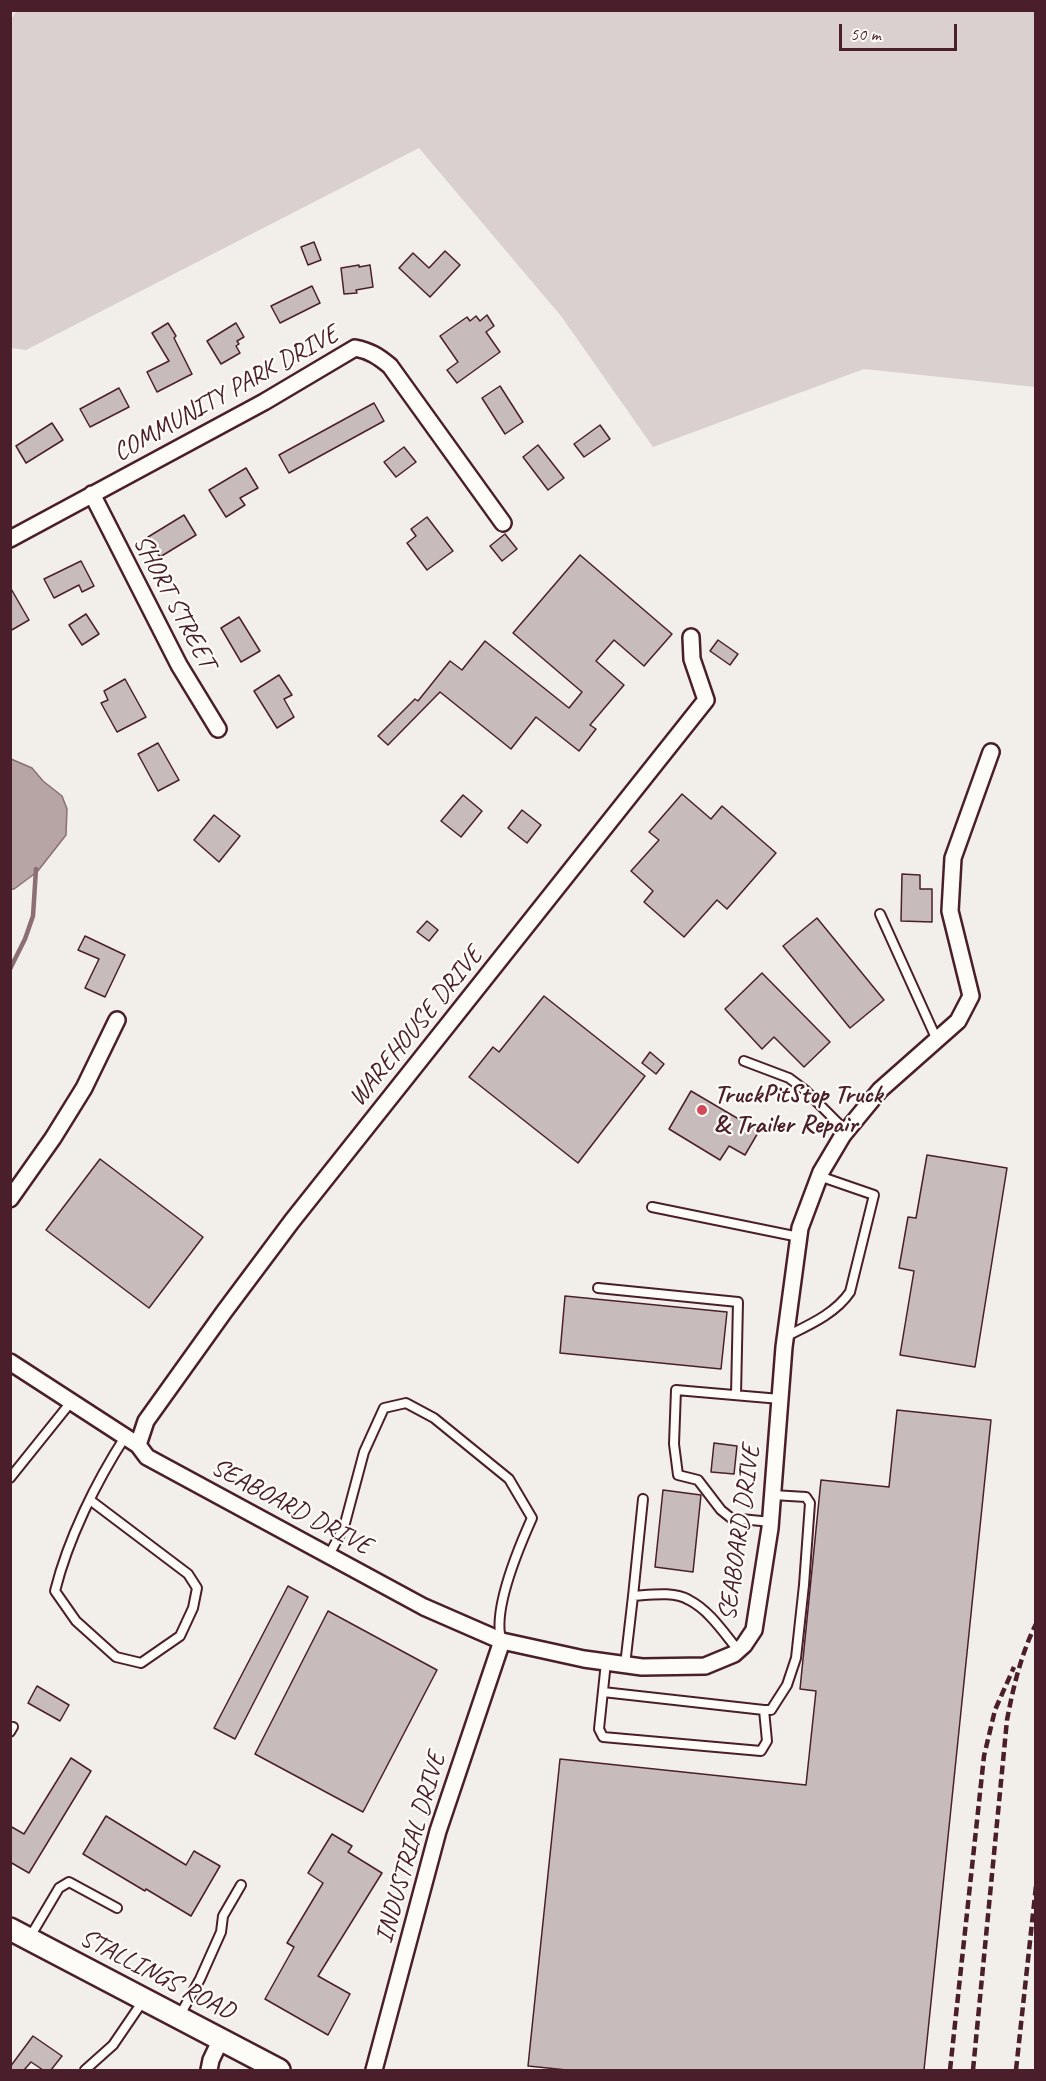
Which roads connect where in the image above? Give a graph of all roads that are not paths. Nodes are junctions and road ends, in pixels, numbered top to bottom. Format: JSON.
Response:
{"nodes":[{"id":1,"x":92,"y":494,"type":"junction"},
{"id":2,"x":503,"y":523,"type":"dead end"},
{"id":3,"x":10,"y":539,"type":"edge"},
{"id":4,"x":691,"y":637,"type":"dead end"},
{"id":5,"x":218,"y":729,"type":"dead end"},
{"id":6,"x":991,"y":752,"type":"dead end"},
{"id":7,"x":880,"y":914,"type":"dead end"},
{"id":8,"x":117,"y":1020,"type":"dead end"},
{"id":9,"x":937,"y":1040,"type":"junction"},
{"id":10,"x":744,"y":1061,"type":"dead end"},
{"id":11,"x":846,"y":1131,"type":"junction"},
{"id":12,"x":819,"y":1176,"type":"junction"},
{"id":13,"x":10,"y":1199,"type":"edge"},
{"id":14,"x":652,"y":1207,"type":"dead end"},
{"id":15,"x":799,"y":1237,"type":"junction"},
{"id":16,"x":598,"y":1288,"type":"dead end"},
{"id":17,"x":785,"y":1337,"type":"junction"},
{"id":18,"x":10,"y":1362,"type":"edge"},
{"id":19,"x":736,"y":1395,"type":"junction"},
{"id":20,"x":780,"y":1399,"type":"junction"},
{"id":21,"x":71,"y":1402,"type":"junction"},
{"id":22,"x":132,"y":1441,"type":"junction"},
{"id":23,"x":10,"y":1478,"type":"edge"},
{"id":24,"x":773,"y":1495,"type":"junction"},
{"id":25,"x":643,"y":1499,"type":"dead end"},
{"id":26,"x":90,"y":1500,"type":"junction"},
{"id":27,"x":771,"y":1522,"type":"junction"},
{"id":28,"x":329,"y":1555,"type":"junction"},
{"id":29,"x":633,"y":1596,"type":"junction"},
{"id":30,"x":502,"y":1641,"type":"junction"},
{"id":31,"x":738,"y":1650,"type":"junction"},
{"id":32,"x":606,"y":1662,"type":"junction"},
{"id":33,"x":626,"y":1665,"type":"junction"},
{"id":34,"x":603,"y":1692,"type":"junction"},
{"id":35,"x":764,"y":1710,"type":"junction"},
{"id":36,"x":240,"y":1885,"type":"dead end"},
{"id":37,"x":117,"y":1908,"type":"dead end"},
{"id":38,"x":10,"y":1929,"type":"edge"},
{"id":39,"x":29,"y":1939,"type":"junction"},
{"id":40,"x":144,"y":2000,"type":"junction"},
{"id":41,"x":178,"y":2019,"type":"junction"},
{"id":42,"x":220,"y":2039,"type":"junction"},
{"id":43,"x":86,"y":2070,"type":"edge"},
{"id":44,"x":209,"y":2070,"type":"edge"},
{"id":45,"x":279,"y":2070,"type":"edge"},
{"id":46,"x":374,"y":2070,"type":"edge"}],
"edges":[{"from":1,"to":2,"type":"street","name":"COMMUNITY PARK DRIVE"},
{"from":1,"to":3,"type":"street","name":"COMMUNITY PARK DRIVE"},
{"from":1,"to":5,"type":"street","name":"SHORT STREET"},
{"from":4,"to":22,"type":"street","name":"WAREHOUSE DRIVE"},
{"from":6,"to":9,"type":"street","name":"SEABOARD DRIVE"},
{"from":7,"to":9,"type":"lane"},
{"from":8,"to":13,"type":"street"},
{"from":9,"to":11,"type":"street","name":"SEABOARD DRIVE"},
{"from":10,"to":11,"type":"lane"},
{"from":11,"to":12,"type":"street","name":"SEABOARD DRIVE"},
{"from":12,"to":15,"type":"street","name":"SEABOARD DRIVE"},
{"from":12,"to":17,"type":"lane"},
{"from":14,"to":15,"type":"lane"},
{"from":15,"to":17,"type":"street","name":"SEABOARD DRIVE"},
{"from":16,"to":19,"type":"lane"},
{"from":17,"to":20,"type":"street","name":"SEABOARD DRIVE"},
{"from":18,"to":21,"type":"street","name":"SEABOARD DRIVE"},
{"from":19,"to":20,"type":"lane"},
{"from":19,"to":27,"type":"lane"},
{"from":20,"to":24,"type":"street","name":"SEABOARD DRIVE"},
{"from":21,"to":22,"type":"street","name":"SEABOARD DRIVE"},
{"from":21,"to":23,"type":"lane"},
{"from":22,"to":26,"type":"lane"},
{"from":22,"to":28,"type":"street","name":"SEABOARD DRIVE"},
{"from":24,"to":27,"type":"street","name":"SEABOARD DRIVE"},
{"from":24,"to":35,"type":"lane"},
{"from":25,"to":29,"type":"lane"},
{"from":26,"to":26,"type":"lane"},
{"from":27,"to":31,"type":"street","name":"SEABOARD DRIVE"},
{"from":28,"to":30,"type":"street","name":"SEABOARD DRIVE"},
{"from":28,"to":30,"type":"lane"},
{"from":29,"to":31,"type":"lane"},
{"from":29,"to":33,"type":"lane"},
{"from":30,"to":32,"type":"street","name":"SEABOARD DRIVE"},
{"from":30,"to":46,"type":"street","name":"INDUSTRIAL DRIVE"},
{"from":31,"to":33,"type":"street","name":"SEABOARD DRIVE"},
{"from":32,"to":33,"type":"street","name":"SEABOARD DRIVE"},
{"from":32,"to":34,"type":"lane"},
{"from":34,"to":35,"type":"lane"},
{"from":34,"to":35,"type":"lane"},
{"from":36,"to":41,"type":"lane"},
{"from":37,"to":39,"type":"lane"},
{"from":38,"to":39,"type":"main road","name":"STALLINGS ROAD"},
{"from":39,"to":40,"type":"main road","name":"STALLINGS ROAD"},
{"from":40,"to":41,"type":"main road","name":"STALLINGS ROAD"},
{"from":40,"to":43,"type":"lane"},
{"from":41,"to":42,"type":"main road","name":"STALLINGS ROAD"},
{"from":42,"to":44,"type":"street"},
{"from":42,"to":45,"type":"main road","name":"STALLINGS ROAD"}]}
